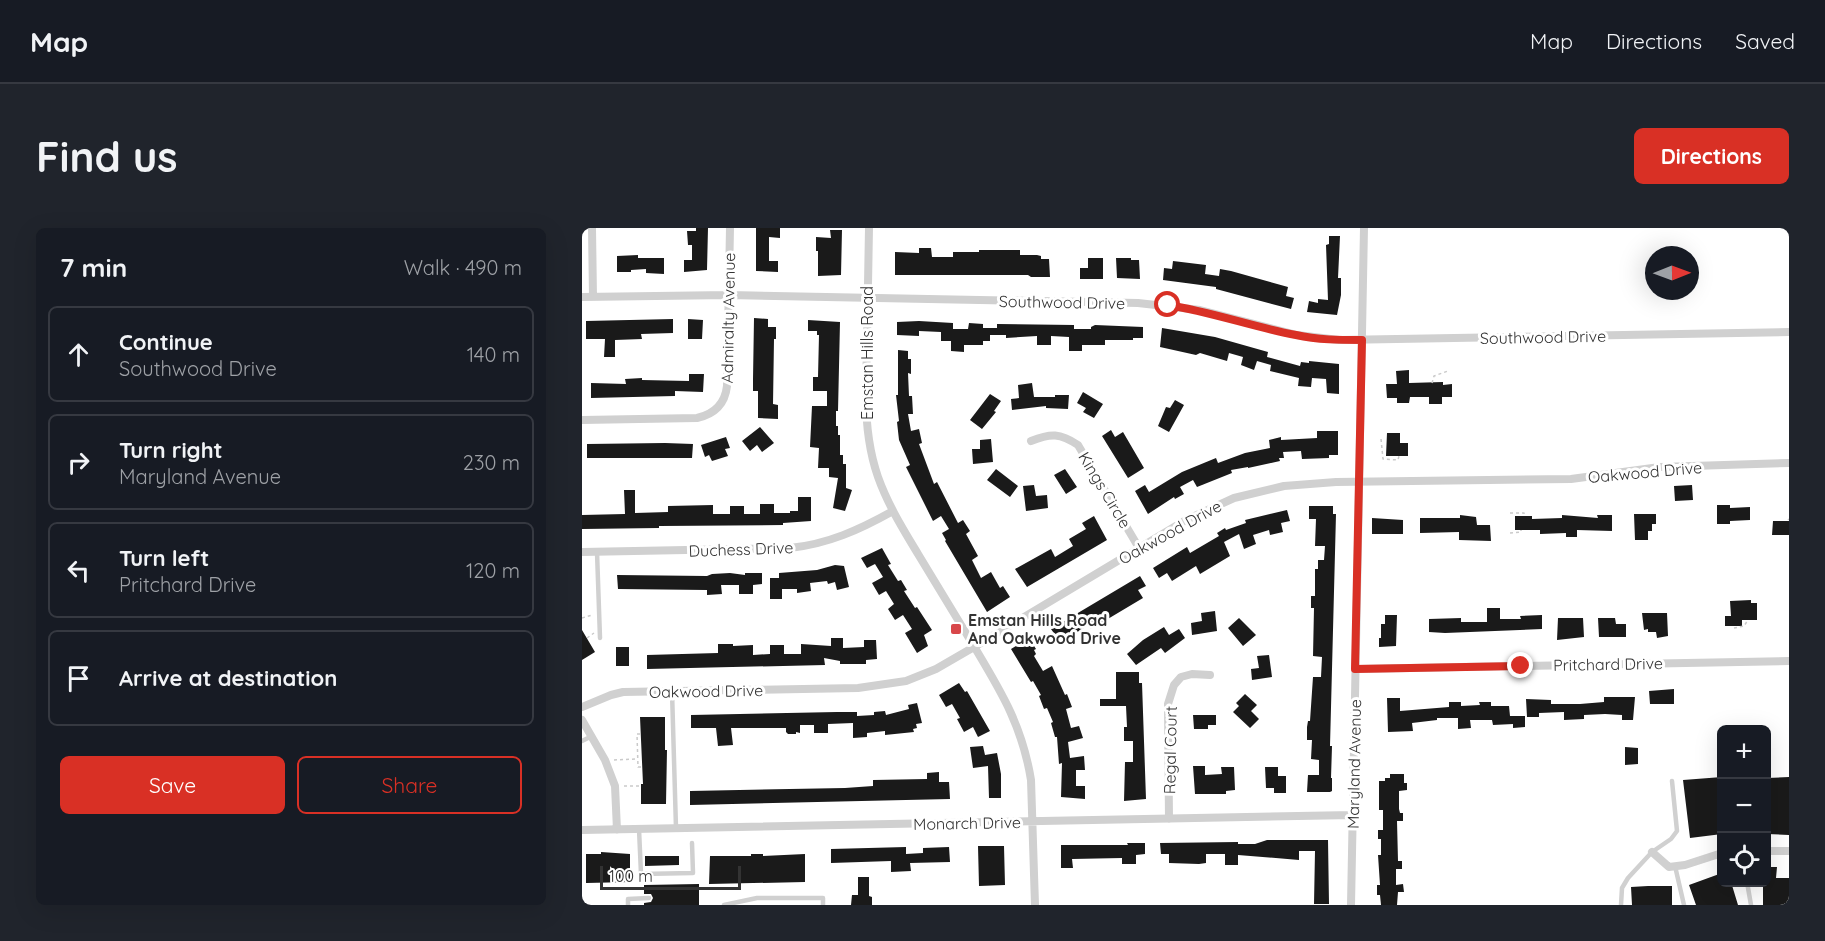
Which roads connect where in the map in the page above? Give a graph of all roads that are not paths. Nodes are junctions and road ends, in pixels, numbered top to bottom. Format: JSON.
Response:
{"nodes":[{"id":1,"x":592,"y":228,"type":"edge"},
{"id":2,"x":730,"y":228,"type":"edge"},
{"id":3,"x":869,"y":228,"type":"edge"},
{"id":4,"x":1364,"y":228,"type":"edge"},
{"id":5,"x":729,"y":295,"type":"junction"},
{"id":6,"x":582,"y":297,"type":"edge"},
{"id":7,"x":593,"y":297,"type":"junction"},
{"id":8,"x":867,"y":298,"type":"junction"},
{"id":9,"x":1789,"y":332,"type":"edge"},
{"id":10,"x":1362,"y":340,"type":"junction"},
{"id":11,"x":582,"y":420,"type":"edge"},
{"id":12,"x":1031,"y":441,"type":"dead end"},
{"id":13,"x":1789,"y":463,"type":"edge"},
{"id":14,"x":1359,"y":483,"type":"junction"},
{"id":15,"x":893,"y":512,"type":"junction"},
{"id":16,"x":1139,"y":548,"type":"junction"},
{"id":17,"x":582,"y":552,"type":"edge"},
{"id":18,"x":597,"y":552,"type":"junction"},
{"id":19,"x":600,"y":638,"type":"dead end"},
{"id":20,"x":974,"y":647,"type":"junction"},
{"id":21,"x":1789,"y":661,"type":"edge"},
{"id":22,"x":1355,"y":669,"type":"junction"},
{"id":23,"x":1210,"y":675,"type":"dead end"},
{"id":24,"x":672,"y":691,"type":"junction"},
{"id":25,"x":582,"y":707,"type":"edge"},
{"id":26,"x":582,"y":720,"type":"edge"},
{"id":27,"x":592,"y":736,"type":"junction"},
{"id":28,"x":582,"y":741,"type":"edge"},
{"id":29,"x":1672,"y":782,"type":"dead end"},
{"id":30,"x":1353,"y":815,"type":"junction"},
{"id":31,"x":1169,"y":819,"type":"junction"},
{"id":32,"x":1033,"y":821,"type":"junction"},
{"id":33,"x":676,"y":828,"type":"junction"},
{"id":34,"x":639,"y":829,"type":"junction"},
{"id":35,"x":582,"y":830,"type":"edge"},
{"id":36,"x":618,"y":830,"type":"junction"},
{"id":37,"x":692,"y":843,"type":"dead end"},
{"id":38,"x":1771,"y":851,"type":"edge"},
{"id":39,"x":1789,"y":851,"type":"edge"},
{"id":40,"x":1652,"y":852,"type":"junction"},
{"id":41,"x":1717,"y":854,"type":"edge"},
{"id":42,"x":1674,"y":866,"type":"junction"},
{"id":43,"x":1748,"y":887,"type":"edge"},
{"id":44,"x":649,"y":898,"type":"dead end"},
{"id":45,"x":628,"y":905,"type":"edge"},
{"id":46,"x":724,"y":905,"type":"edge"},
{"id":47,"x":823,"y":905,"type":"edge"},
{"id":48,"x":1035,"y":905,"type":"edge"},
{"id":49,"x":1351,"y":905,"type":"edge"},
{"id":50,"x":1621,"y":905,"type":"edge"},
{"id":51,"x":1684,"y":905,"type":"edge"},
{"id":52,"x":1751,"y":905,"type":"edge"}],
"edges":[{"from":1,"to":7,"type":"street"},
{"from":2,"to":5,"type":"street","name":"Admiralty Avenue"},
{"from":3,"to":8,"type":"street","name":"Emstan Hills Road"},
{"from":4,"to":10,"type":"street","name":"Maryland Avenue"},
{"from":5,"to":7,"type":"street","name":"Southwood Drive"},
{"from":5,"to":8,"type":"street","name":"Southwood Drive"},
{"from":5,"to":11,"type":"street","name":"Admiralty Avenue"},
{"from":6,"to":7,"type":"street","name":"Southwood Drive"},
{"from":8,"to":10,"type":"street","name":"Southwood Drive"},
{"from":8,"to":15,"type":"street","name":"Emstan Hills Road"},
{"from":9,"to":10,"type":"street","name":"Southwood Drive"},
{"from":10,"to":14,"type":"street","name":"Maryland Avenue"},
{"from":12,"to":16,"type":"street","name":"Kings Circle"},
{"from":13,"to":14,"type":"street","name":"Oakwood Drive"},
{"from":14,"to":16,"type":"street","name":"Oakwood Drive"},
{"from":14,"to":22,"type":"street","name":"Maryland Avenue"},
{"from":15,"to":18,"type":"street","name":"Duchess Drive"},
{"from":15,"to":20,"type":"street","name":"Emstan Hills Road"},
{"from":16,"to":20,"type":"street","name":"Oakwood Drive"},
{"from":17,"to":18,"type":"street","name":"Duchess Drive"},
{"from":18,"to":19,"type":"lane"},
{"from":20,"to":24,"type":"street","name":"Oakwood Drive"},
{"from":20,"to":32,"type":"street","name":"Emstan Hills Road"},
{"from":21,"to":22,"type":"street","name":"Pritchard Drive"},
{"from":22,"to":30,"type":"street","name":"Maryland Avenue"},
{"from":23,"to":31,"type":"street","name":"Regal Court"},
{"from":24,"to":25,"type":"street","name":"Oakwood Drive"},
{"from":24,"to":33,"type":"lane"},
{"from":26,"to":27,"type":"street"},
{"from":27,"to":28,"type":"lane"},
{"from":27,"to":36,"type":"street"},
{"from":29,"to":40,"type":"lane"},
{"from":30,"to":31,"type":"street","name":"Monarch Drive"},
{"from":30,"to":49,"type":"street","name":"Maryland Avenue"},
{"from":31,"to":32,"type":"street","name":"Monarch Drive"},
{"from":32,"to":33,"type":"street","name":"Monarch Drive"},
{"from":32,"to":48,"type":"street","name":"Emstan Hills Road"},
{"from":33,"to":34,"type":"street","name":"Monarch Drive"},
{"from":34,"to":36,"type":"street","name":"Monarch Drive"},
{"from":34,"to":37,"type":"lane"},
{"from":35,"to":36,"type":"street","name":"Monarch Drive"},
{"from":38,"to":39,"type":"street"},
{"from":40,"to":42,"type":"street"},
{"from":40,"to":50,"type":"lane"},
{"from":41,"to":42,"type":"street"},
{"from":42,"to":51,"type":"lane"},
{"from":43,"to":52,"type":"lane"},
{"from":44,"to":45,"type":"lane"},
{"from":46,"to":47,"type":"lane"}]}
